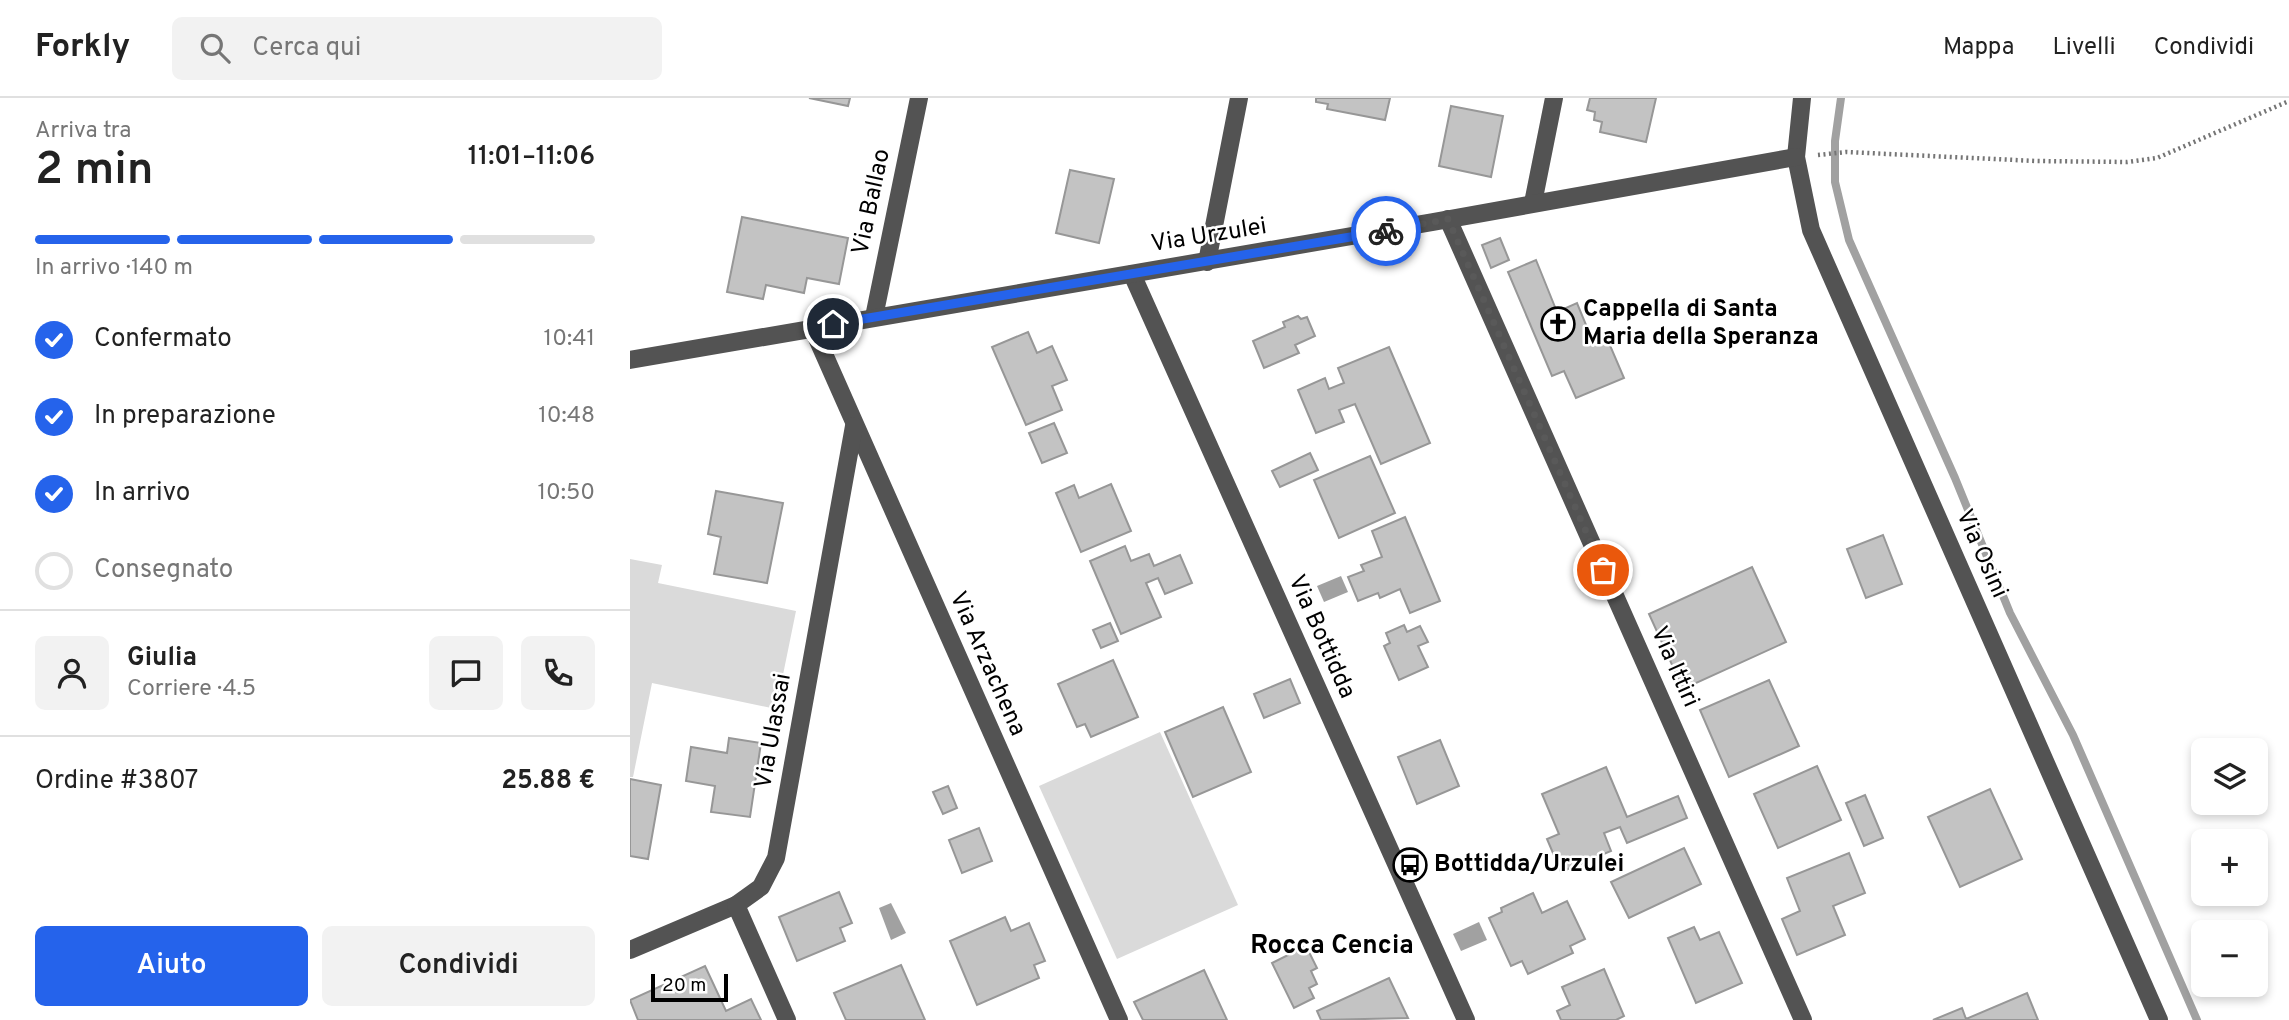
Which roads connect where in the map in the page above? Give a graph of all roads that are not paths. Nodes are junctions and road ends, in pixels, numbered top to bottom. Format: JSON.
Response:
{"nodes":[{"id":1,"x":919,"y":98,"type":"edge"},
{"id":2,"x":1239,"y":98,"type":"edge"},
{"id":3,"x":1554,"y":98,"type":"edge"},
{"id":4,"x":1802,"y":98,"type":"edge"},
{"id":5,"x":1796,"y":157,"type":"junction"},
{"id":6,"x":1533,"y":203,"type":"junction"},
{"id":7,"x":1448,"y":219,"type":"junction"},
{"id":8,"x":1207,"y":262,"type":"junction"},
{"id":9,"x":1132,"y":274,"type":"junction"},
{"id":10,"x":874,"y":317,"type":"junction"},
{"id":11,"x":812,"y":327,"type":"junction"},
{"id":12,"x":630,"y":360,"type":"edge"},
{"id":13,"x":854,"y":426,"type":"junction"},
{"id":14,"x":736,"y":905,"type":"junction"},
{"id":15,"x":630,"y":950,"type":"edge"},
{"id":16,"x":787,"y":1020,"type":"edge"},
{"id":17,"x":1119,"y":1020,"type":"edge"},
{"id":18,"x":1466,"y":1020,"type":"edge"},
{"id":19,"x":1803,"y":1020,"type":"edge"},
{"id":20,"x":2160,"y":1020,"type":"edge"}],
"edges":[{"from":1,"to":10,"type":"street","name":"Via Ballao"},
{"from":2,"to":8,"type":"street"},
{"from":3,"to":6,"type":"street"},
{"from":4,"to":5,"type":"street","name":"Via Osini"},
{"from":5,"to":6,"type":"street","name":"Via Urzulei"},
{"from":5,"to":20,"type":"street","name":"Via Osini"},
{"from":6,"to":7,"type":"street","name":"Via Urzulei"},
{"from":7,"to":8,"type":"street","name":"Via Urzulei"},
{"from":7,"to":19,"type":"street","name":"Via Ittiri"},
{"from":8,"to":9,"type":"street","name":"Via Urzulei"},
{"from":9,"to":10,"type":"street","name":"Via Urzulei"},
{"from":9,"to":18,"type":"street","name":"Via Bottidda"},
{"from":10,"to":11,"type":"street","name":"Via Urzulei"},
{"from":11,"to":12,"type":"street","name":"Via Urzulei"},
{"from":11,"to":13,"type":"street","name":"Via Arzachena"},
{"from":13,"to":14,"type":"street","name":"Via Ulassai"},
{"from":13,"to":17,"type":"street","name":"Via Arzachena"},
{"from":14,"to":15,"type":"street","name":"Via Ulassai"},
{"from":14,"to":16,"type":"street"}]}
